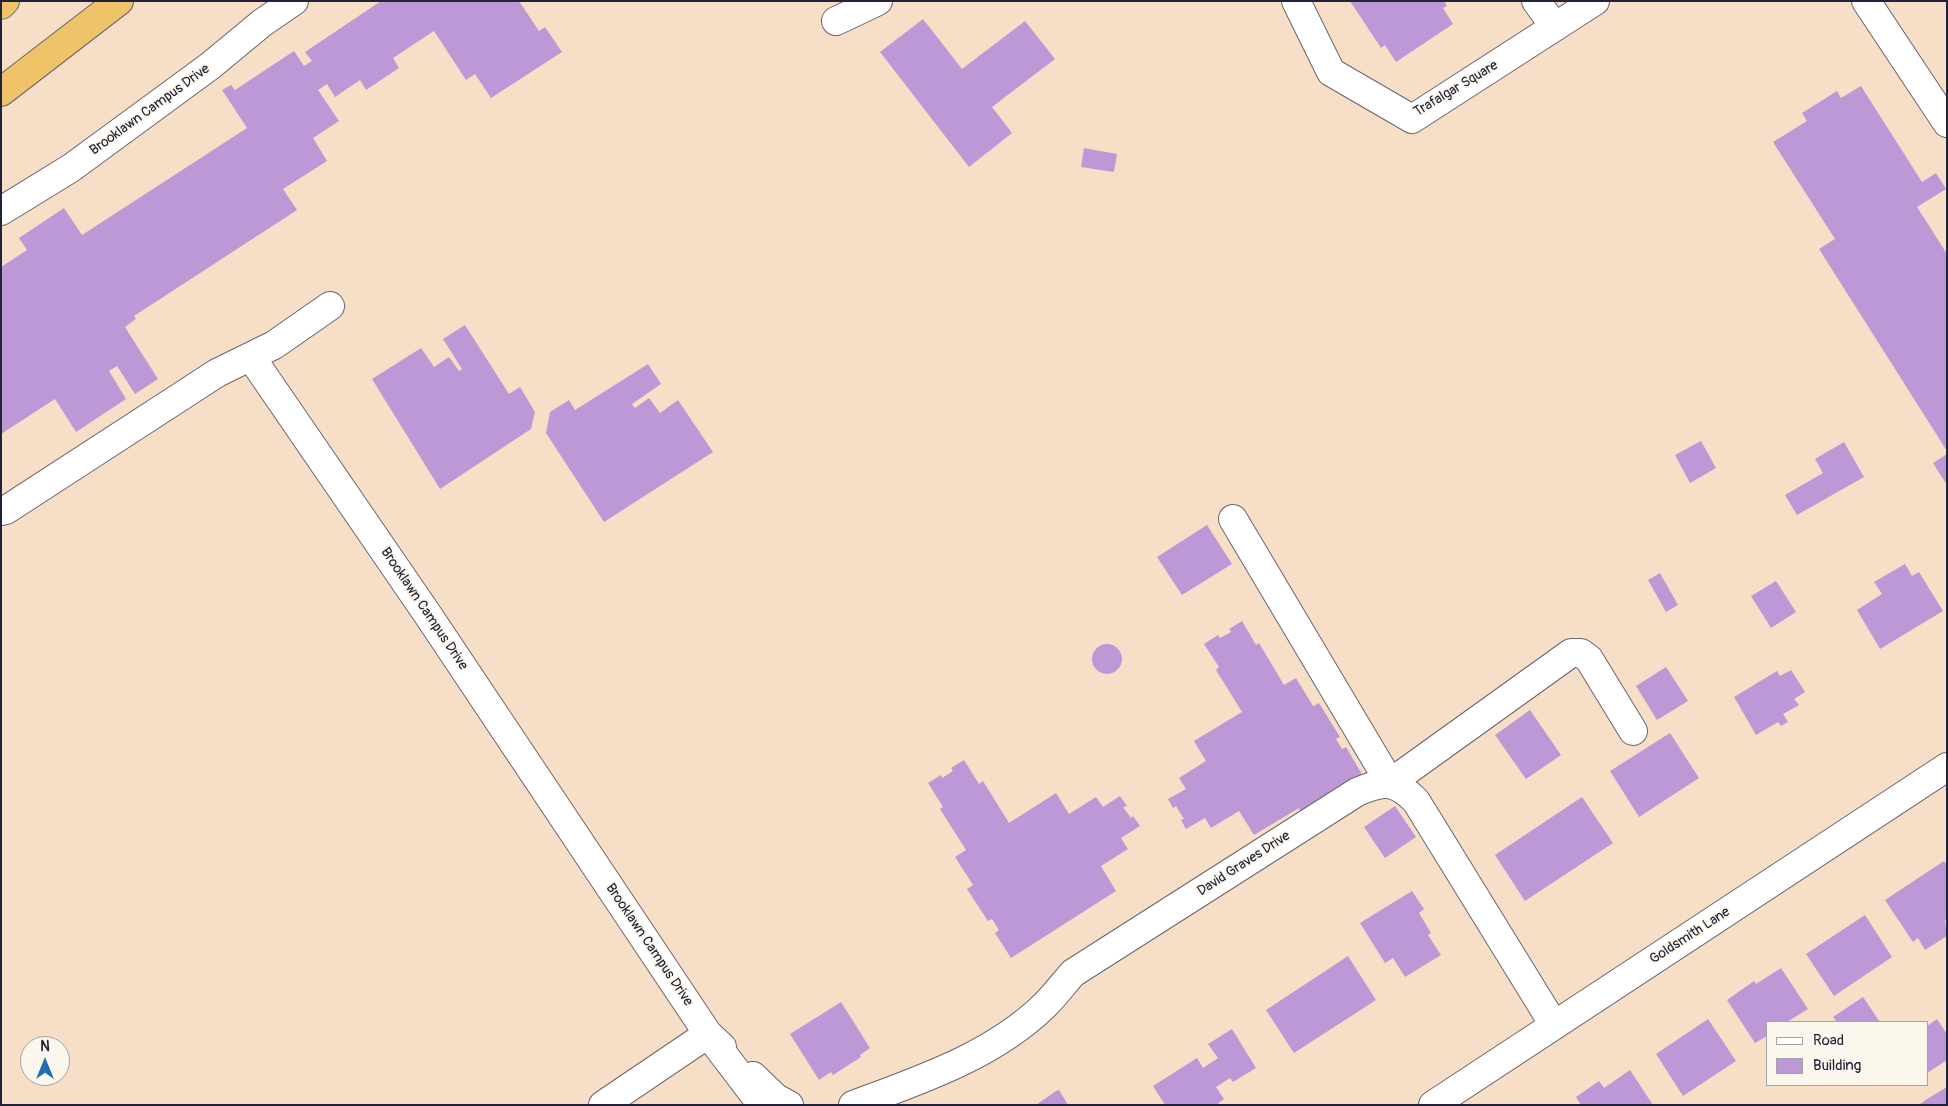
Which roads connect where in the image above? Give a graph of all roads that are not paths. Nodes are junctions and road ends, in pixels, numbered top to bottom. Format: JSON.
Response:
{"nodes":[{"id":1,"x":5,"y":1,"type":"edge"},
{"id":2,"x":119,"y":1,"type":"edge"},
{"id":3,"x":294,"y":1,"type":"edge"},
{"id":4,"x":878,"y":1,"type":"edge"},
{"id":5,"x":1296,"y":1,"type":"edge"},
{"id":6,"x":1536,"y":1,"type":"edge"},
{"id":7,"x":1595,"y":1,"type":"edge"},
{"id":8,"x":1866,"y":1,"type":"edge"},
{"id":9,"x":1,"y":5,"type":"edge"},
{"id":10,"x":836,"y":21,"type":"dead end"},
{"id":11,"x":1555,"y":27,"type":"junction"},
{"id":12,"x":1,"y":92,"type":"edge"},
{"id":13,"x":1947,"y":123,"type":"edge"},
{"id":14,"x":1,"y":211,"type":"edge"},
{"id":15,"x":330,"y":306,"type":"dead end"},
{"id":16,"x":251,"y":357,"type":"junction"},
{"id":17,"x":1,"y":511,"type":"edge"},
{"id":18,"x":1234,"y":519,"type":"dead end"},
{"id":19,"x":1633,"y":731,"type":"dead end"},
{"id":20,"x":1947,"y":767,"type":"edge"},
{"id":21,"x":1390,"y":783,"type":"junction"},
{"id":22,"x":1554,"y":1025,"type":"junction"},
{"id":23,"x":708,"y":1034,"type":"junction"},
{"id":24,"x":603,"y":1105,"type":"edge"},
{"id":25,"x":762,"y":1105,"type":"edge"},
{"id":26,"x":789,"y":1105,"type":"edge"},
{"id":27,"x":853,"y":1105,"type":"edge"},
{"id":28,"x":1433,"y":1105,"type":"edge"}],
"edges":[{"from":1,"to":9,"type":"highway"},
{"from":2,"to":12,"type":"highway"},
{"from":3,"to":14,"type":"street","name":"Brooklawn Campus Drive"},
{"from":4,"to":10,"type":"street"},
{"from":5,"to":11,"type":"street","name":"Trafalgar Square"},
{"from":6,"to":11,"type":"street"},
{"from":7,"to":11,"type":"street","name":"Trafalgar Square"},
{"from":8,"to":13,"type":"street"},
{"from":15,"to":16,"type":"street"},
{"from":16,"to":17,"type":"street"},
{"from":16,"to":23,"type":"street","name":"Brooklawn Campus Drive"},
{"from":18,"to":21,"type":"street"},
{"from":19,"to":21,"type":"street"},
{"from":20,"to":22,"type":"street","name":"Goldsmith Lane"},
{"from":21,"to":22,"type":"street"},
{"from":21,"to":27,"type":"street","name":"David Graves Drive"},
{"from":22,"to":28,"type":"street","name":"Goldsmith Lane"},
{"from":23,"to":24,"type":"street"},
{"from":23,"to":25,"type":"street","name":"Brooklawn Campus Drive"},
{"from":23,"to":26,"type":"street"}]}
